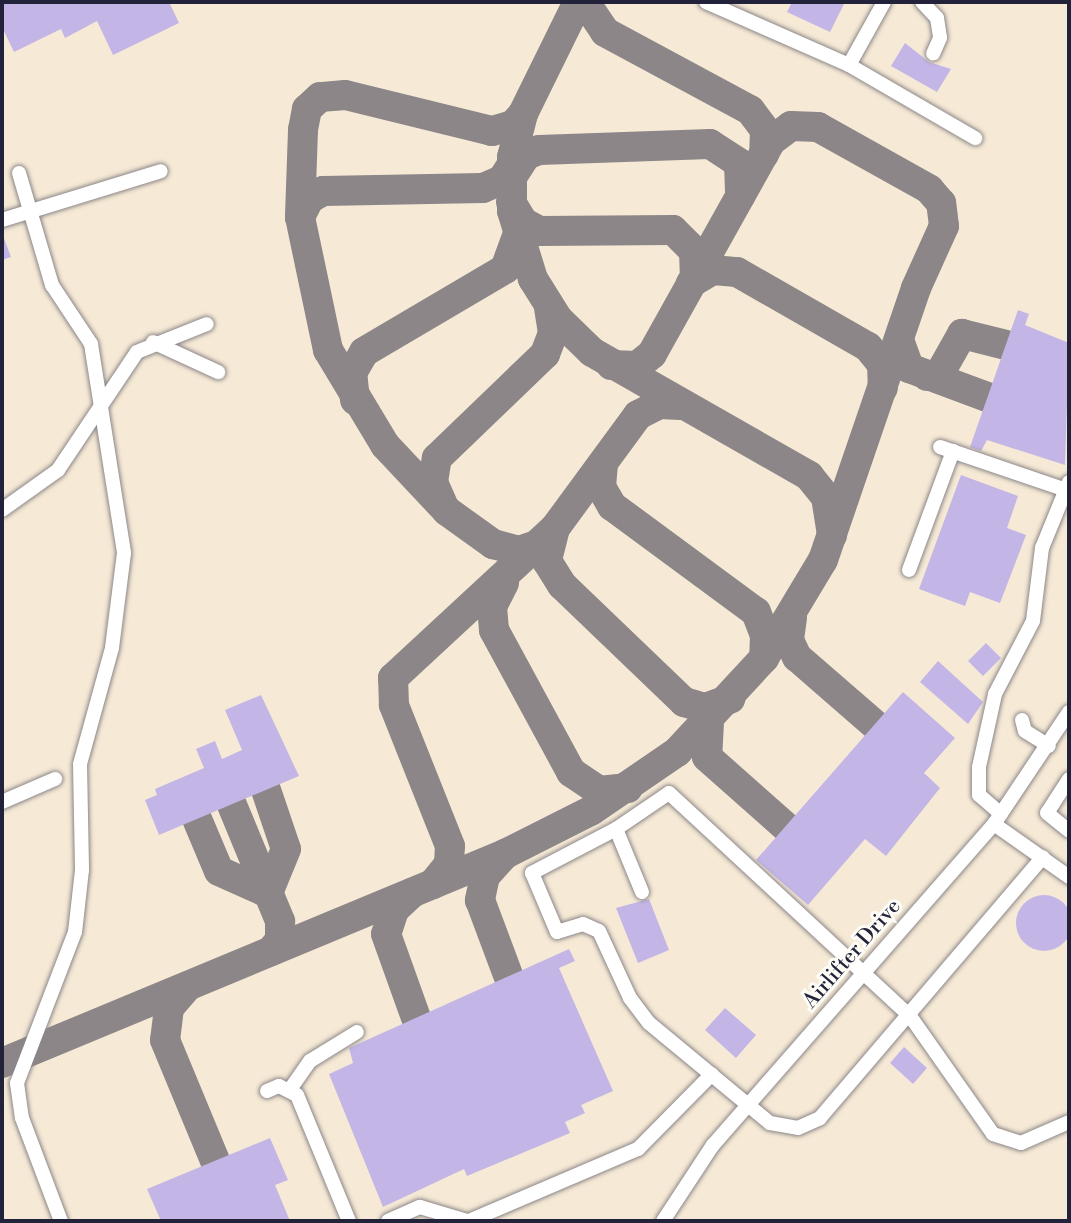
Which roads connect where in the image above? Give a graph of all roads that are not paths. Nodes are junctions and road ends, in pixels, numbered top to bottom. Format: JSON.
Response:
{"nodes":[{"id":1,"x":706,"y":2,"type":"edge"},
{"id":2,"x":884,"y":2,"type":"edge"},
{"id":3,"x":922,"y":2,"type":"edge"},
{"id":4,"x":933,"y":54,"type":"dead end"},
{"id":5,"x":849,"y":65,"type":"junction"},
{"id":6,"x":975,"y":138,"type":"dead end"},
{"id":7,"x":161,"y":171,"type":"dead end"},
{"id":8,"x":19,"y":173,"type":"dead end"},
{"id":9,"x":30,"y":211,"type":"junction"},
{"id":10,"x":2,"y":220,"type":"edge"},
{"id":11,"x":207,"y":324,"type":"dead end"},
{"id":12,"x":153,"y":342,"type":"junction"},
{"id":13,"x":218,"y":372,"type":"dead end"},
{"id":14,"x":102,"y":403,"type":"junction"},
{"id":15,"x":1068,"y":486,"type":"edge"},
{"id":16,"x":2,"y":510,"type":"edge"},
{"id":17,"x":909,"y":570,"type":"dead end"},
{"id":18,"x":1069,"y":712,"type":"edge"},
{"id":19,"x":1022,"y":720,"type":"dead end"},
{"id":20,"x":1065,"y":729,"type":"edge"},
{"id":21,"x":1049,"y":746,"type":"junction"},
{"id":22,"x":55,"y":779,"type":"dead end"},
{"id":23,"x":1069,"y":779,"type":"edge"},
{"id":24,"x":2,"y":802,"type":"edge"},
{"id":25,"x":997,"y":819,"type":"junction"},
{"id":26,"x":616,"y":830,"type":"junction"},
{"id":27,"x":1069,"y":831,"type":"edge"},
{"id":28,"x":1043,"y":857,"type":"junction"},
{"id":29,"x":1069,"y":877,"type":"edge"},
{"id":30,"x":642,"y":892,"type":"dead end"},
{"id":31,"x":866,"y":970,"type":"junction"},
{"id":32,"x":910,"y":1016,"type":"junction"},
{"id":33,"x":357,"y":1032,"type":"dead end"},
{"id":34,"x":712,"y":1074,"type":"junction"},
{"id":35,"x":291,"y":1088,"type":"junction"},
{"id":36,"x":267,"y":1091,"type":"dead end"},
{"id":37,"x":748,"y":1104,"type":"junction"},
{"id":38,"x":1069,"y":1122,"type":"edge"},
{"id":39,"x":61,"y":1221,"type":"edge"},
{"id":40,"x":349,"y":1221,"type":"edge"},
{"id":41,"x":388,"y":1221,"type":"edge"},
{"id":42,"x":468,"y":1221,"type":"edge"},
{"id":43,"x":663,"y":1221,"type":"edge"}],
"edges":[{"from":1,"to":5,"type":"street"},
{"from":2,"to":5,"type":"street"},
{"from":3,"to":4,"type":"street"},
{"from":5,"to":6,"type":"street"},
{"from":7,"to":9,"type":"street"},
{"from":8,"to":9,"type":"street"},
{"from":9,"to":10,"type":"street"},
{"from":9,"to":14,"type":"street"},
{"from":11,"to":12,"type":"street"},
{"from":12,"to":13,"type":"street"},
{"from":12,"to":14,"type":"street"},
{"from":14,"to":16,"type":"street"},
{"from":14,"to":39,"type":"street"},
{"from":15,"to":17,"type":"street"},
{"from":15,"to":25,"type":"street"},
{"from":18,"to":20,"type":"street","name":"Airlifter Drive"},
{"from":19,"to":21,"type":"street"},
{"from":20,"to":21,"type":"street","name":"Airlifter Drive"},
{"from":21,"to":25,"type":"street","name":"Airlifter Drive"},
{"from":22,"to":24,"type":"street"},
{"from":23,"to":27,"type":"street"},
{"from":25,"to":28,"type":"street"},
{"from":25,"to":31,"type":"street","name":"Airlifter Drive"},
{"from":26,"to":30,"type":"street"},
{"from":26,"to":31,"type":"street"},
{"from":26,"to":34,"type":"street"},
{"from":28,"to":29,"type":"street"},
{"from":28,"to":32,"type":"street"},
{"from":31,"to":32,"type":"street"},
{"from":31,"to":37,"type":"street","name":"Airlifter Drive"},
{"from":32,"to":37,"type":"street"},
{"from":32,"to":38,"type":"street"},
{"from":33,"to":35,"type":"street"},
{"from":34,"to":37,"type":"street"},
{"from":34,"to":42,"type":"street"},
{"from":35,"to":36,"type":"street"},
{"from":35,"to":40,"type":"street"},
{"from":37,"to":43,"type":"street","name":"Airlifter Drive"},
{"from":41,"to":42,"type":"street"}]}
